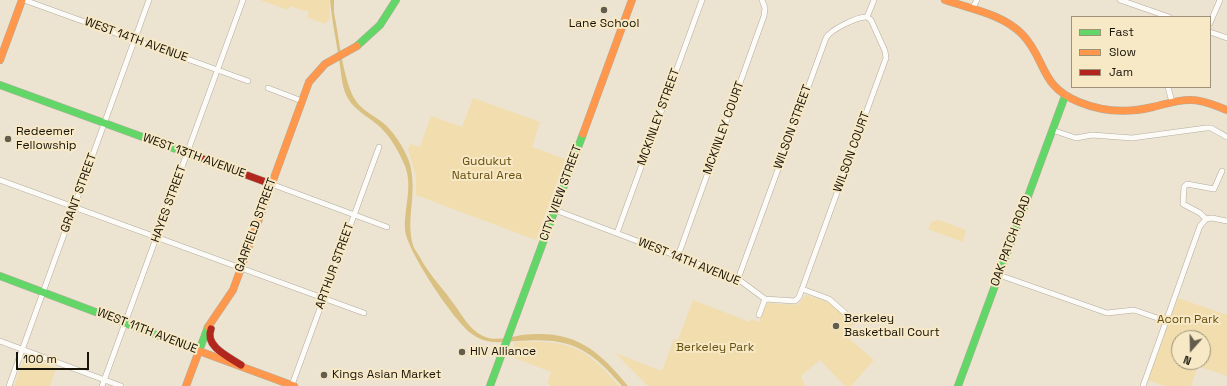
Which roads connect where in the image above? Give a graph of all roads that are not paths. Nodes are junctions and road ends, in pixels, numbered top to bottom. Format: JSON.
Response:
{"nodes":[{"id":1,"x":23,"y":0,"type":"edge"},
{"id":2,"x":150,"y":0,"type":"edge"},
{"id":3,"x":243,"y":0,"type":"edge"},
{"id":4,"x":396,"y":0,"type":"edge"},
{"id":5,"x":632,"y":0,"type":"edge"},
{"id":6,"x":702,"y":0,"type":"edge"},
{"id":7,"x":762,"y":0,"type":"edge"},
{"id":8,"x":874,"y":0,"type":"edge"},
{"id":9,"x":945,"y":0,"type":"edge"},
{"id":10,"x":977,"y":0,"type":"edge"},
{"id":11,"x":1120,"y":0,"type":"edge"},
{"id":12,"x":1220,"y":0,"type":"edge"},
{"id":13,"x":972,"y":9,"type":"junction"},
{"id":14,"x":1166,"y":16,"type":"edge"},
{"id":15,"x":867,"y":17,"type":"junction"},
{"id":16,"x":1211,"y":21,"type":"edge"},
{"id":17,"x":1211,"y":32,"type":"edge"},
{"id":18,"x":1227,"y":38,"type":"edge"},
{"id":19,"x":135,"y":40,"type":"junction"},
{"id":20,"x":0,"y":60,"type":"edge"},
{"id":21,"x":218,"y":70,"type":"junction"},
{"id":22,"x":248,"y":81,"type":"dead end"},
{"id":23,"x":0,"y":85,"type":"edge"},
{"id":24,"x":268,"y":88,"type":"dead end"},
{"id":25,"x":1168,"y":88,"type":"edge"},
{"id":26,"x":1065,"y":96,"type":"junction"},
{"id":27,"x":302,"y":101,"type":"junction"},
{"id":28,"x":1172,"y":102,"type":"junction"},
{"id":29,"x":1227,"y":110,"type":"edge"},
{"id":30,"x":105,"y":123,"type":"junction"},
{"id":31,"x":1052,"y":130,"type":"junction"},
{"id":32,"x":1227,"y":137,"type":"edge"},
{"id":33,"x":379,"y":148,"type":"dead end"},
{"id":34,"x":187,"y":154,"type":"junction"},
{"id":35,"x":1222,"y":171,"type":"dead end"},
{"id":36,"x":0,"y":180,"type":"edge"},
{"id":37,"x":271,"y":184,"type":"junction"},
{"id":38,"x":74,"y":207,"type":"junction"},
{"id":39,"x":555,"y":210,"type":"junction"},
{"id":40,"x":354,"y":215,"type":"junction"},
{"id":41,"x":1206,"y":219,"type":"junction"},
{"id":42,"x":1227,"y":221,"type":"edge"},
{"id":43,"x":387,"y":227,"type":"dead end"},
{"id":44,"x":617,"y":233,"type":"junction"},
{"id":45,"x":157,"y":237,"type":"junction"},
{"id":46,"x":678,"y":256,"type":"junction"},
{"id":47,"x":240,"y":268,"type":"junction"},
{"id":48,"x":999,"y":275,"type":"junction"},
{"id":49,"x":0,"y":276,"type":"edge"},
{"id":50,"x":738,"y":279,"type":"junction"},
{"id":51,"x":802,"y":289,"type":"junction"},
{"id":52,"x":43,"y":292,"type":"junction"},
{"id":53,"x":324,"y":298,"type":"junction"},
{"id":54,"x":765,"y":299,"type":"junction"},
{"id":55,"x":364,"y":312,"type":"dead end"},
{"id":56,"x":759,"y":315,"type":"dead end"},
{"id":57,"x":215,"y":316,"type":"junction"},
{"id":58,"x":854,"y":321,"type":"dead end"},
{"id":59,"x":1166,"y":321,"type":"junction"},
{"id":60,"x":125,"y":323,"type":"junction"},
{"id":61,"x":0,"y":341,"type":"edge"},
{"id":62,"x":22,"y":350,"type":"junction"},
{"id":63,"x":200,"y":351,"type":"junction"},
{"id":64,"x":245,"y":367,"type":"junction"},
{"id":65,"x":105,"y":380,"type":"junction"},
{"id":66,"x":9,"y":386,"type":"edge"},
{"id":67,"x":102,"y":386,"type":"edge"},
{"id":68,"x":121,"y":386,"type":"edge"},
{"id":69,"x":186,"y":386,"type":"edge"},
{"id":70,"x":293,"y":386,"type":"edge"},
{"id":71,"x":490,"y":386,"type":"edge"},
{"id":72,"x":958,"y":386,"type":"edge"},
{"id":73,"x":1142,"y":386,"type":"edge"}],
"edges":[{"from":1,"to":19,"type":"street","name":"WEST 14TH AVENUE"},
{"from":1,"to":20,"type":"main road"},
{"from":2,"to":19,"type":"street","name":"GRANT STREET"},
{"from":3,"to":21,"type":"street","name":"HAYES STREET"},
{"from":4,"to":27,"type":"main road","name":"GARFIELD STREET"},
{"from":5,"to":39,"type":"main road","name":"CITY VIEW STREET"},
{"from":6,"to":44,"type":"street","name":"MCKINLEY STREET"},
{"from":7,"to":46,"type":"street","name":"MCKINLEY COURT"},
{"from":8,"to":15,"type":"street"},
{"from":9,"to":13,"type":"main road"},
{"from":10,"to":13,"type":"street"},
{"from":11,"to":14,"type":"street"},
{"from":12,"to":16,"type":"street"},
{"from":13,"to":26,"type":"main road"},
{"from":15,"to":50,"type":"street","name":"WILSON STREET"},
{"from":15,"to":51,"type":"street","name":"WILSON COURT"},
{"from":17,"to":18,"type":"street"},
{"from":19,"to":21,"type":"street","name":"WEST 14TH AVENUE"},
{"from":19,"to":30,"type":"street","name":"GRANT STREET"},
{"from":21,"to":22,"type":"street","name":"WEST 14TH AVENUE"},
{"from":21,"to":34,"type":"street","name":"HAYES STREET"},
{"from":23,"to":30,"type":"main road","name":"WEST 13TH AVENUE"},
{"from":24,"to":27,"type":"street"},
{"from":25,"to":28,"type":"street"},
{"from":26,"to":28,"type":"main road"},
{"from":26,"to":31,"type":"main road","name":"OAK PATCH ROAD"},
{"from":27,"to":37,"type":"main road","name":"GARFIELD STREET"},
{"from":28,"to":29,"type":"main road"},
{"from":30,"to":34,"type":"main road","name":"WEST 13TH AVENUE"},
{"from":30,"to":38,"type":"street","name":"GRANT STREET"},
{"from":31,"to":32,"type":"street"},
{"from":31,"to":48,"type":"main road","name":"OAK PATCH ROAD"},
{"from":33,"to":40,"type":"street","name":"ARTHUR STREET"},
{"from":34,"to":37,"type":"main road","name":"WEST 13TH AVENUE"},
{"from":34,"to":45,"type":"street","name":"HAYES STREET"},
{"from":35,"to":41,"type":"street"},
{"from":36,"to":38,"type":"street"},
{"from":37,"to":40,"type":"street","name":"WEST 13TH AVENUE"},
{"from":37,"to":47,"type":"main road","name":"GARFIELD STREET"},
{"from":38,"to":45,"type":"street"},
{"from":38,"to":52,"type":"street","name":"GRANT STREET"},
{"from":39,"to":44,"type":"street","name":"WEST 14TH AVENUE"},
{"from":39,"to":71,"type":"main road","name":"CITY VIEW STREET"},
{"from":40,"to":43,"type":"street","name":"WEST 13TH AVENUE"},
{"from":40,"to":53,"type":"street","name":"ARTHUR STREET"},
{"from":41,"to":42,"type":"street"},
{"from":41,"to":59,"type":"street"},
{"from":44,"to":46,"type":"street","name":"WEST 14TH AVENUE"},
{"from":45,"to":47,"type":"street"},
{"from":45,"to":60,"type":"street","name":"HAYES STREET"},
{"from":46,"to":50,"type":"street","name":"WEST 14TH AVENUE"},
{"from":47,"to":53,"type":"street"},
{"from":47,"to":57,"type":"main road","name":"GARFIELD STREET"},
{"from":48,"to":59,"type":"street"},
{"from":48,"to":72,"type":"main road","name":"OAK PATCH ROAD"},
{"from":49,"to":52,"type":"main road","name":"WEST 11TH AVENUE"},
{"from":50,"to":54,"type":"street","name":"WEST 14TH AVENUE"},
{"from":51,"to":54,"type":"street"},
{"from":51,"to":58,"type":"street"},
{"from":52,"to":60,"type":"main road","name":"WEST 11TH AVENUE"},
{"from":52,"to":62,"type":"street","name":"GRANT STREET"},
{"from":53,"to":55,"type":"street"},
{"from":53,"to":70,"type":"street","name":"ARTHUR STREET"},
{"from":54,"to":56,"type":"street"},
{"from":57,"to":63,"type":"main road","name":"GARFIELD STREET"},
{"from":57,"to":64,"type":"main road"},
{"from":59,"to":73,"type":"street"},
{"from":60,"to":63,"type":"main road","name":"WEST 11TH AVENUE"},
{"from":60,"to":65,"type":"street","name":"HAYES STREET"},
{"from":61,"to":62,"type":"street"},
{"from":62,"to":65,"type":"street"},
{"from":62,"to":66,"type":"street","name":"GRANT STREET"},
{"from":63,"to":64,"type":"main road","name":"WEST 11TH AVENUE"},
{"from":63,"to":69,"type":"main road","name":"GARFIELD STREET"},
{"from":64,"to":70,"type":"main road","name":"WEST 11TH AVENUE"},
{"from":65,"to":67,"type":"street","name":"HAYES STREET"},
{"from":65,"to":68,"type":"street"}]}
